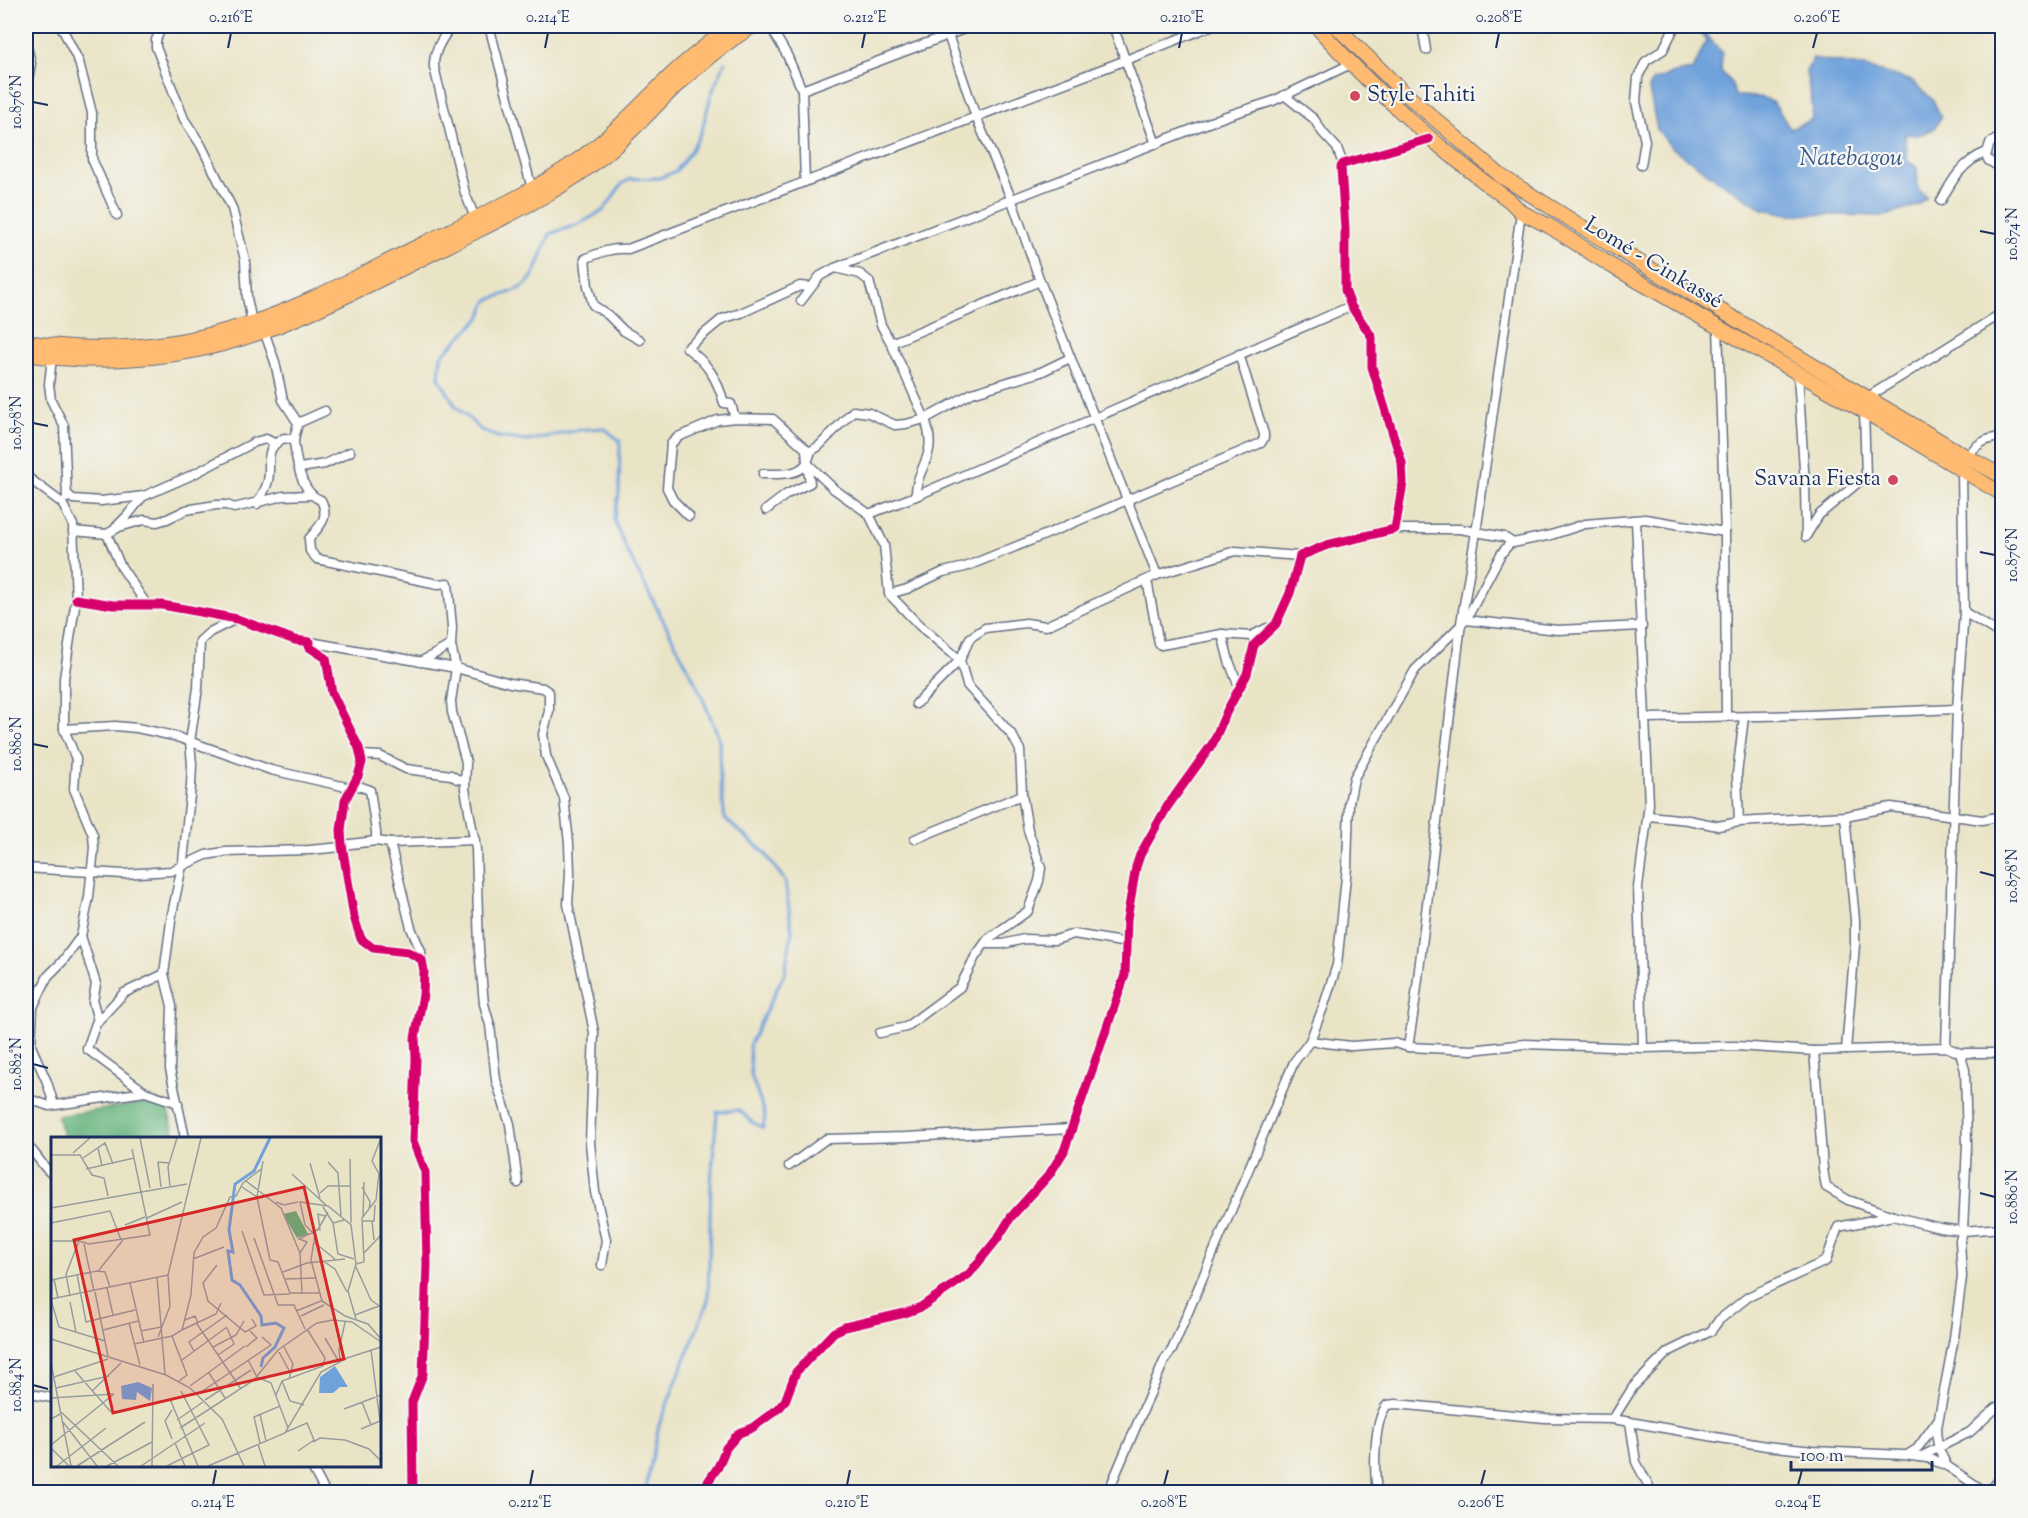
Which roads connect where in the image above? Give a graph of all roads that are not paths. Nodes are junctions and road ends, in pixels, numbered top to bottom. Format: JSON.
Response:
{"nodes":[{"id":1,"x":27,"y":26,"type":"edge"},
{"id":2,"x":61,"y":26,"type":"edge"},
{"id":3,"x":162,"y":26,"type":"edge"},
{"id":4,"x":451,"y":26,"type":"edge"},
{"id":5,"x":489,"y":26,"type":"edge"},
{"id":6,"x":732,"y":26,"type":"edge"},
{"id":7,"x":753,"y":26,"type":"edge"},
{"id":8,"x":770,"y":26,"type":"edge"},
{"id":9,"x":972,"y":26,"type":"edge"},
{"id":10,"x":1113,"y":26,"type":"edge"},
{"id":11,"x":1211,"y":26,"type":"edge"},
{"id":12,"x":1316,"y":26,"type":"edge"},
{"id":13,"x":1336,"y":26,"type":"edge"},
{"id":14,"x":1422,"y":26,"type":"edge"},
{"id":15,"x":1675,"y":26,"type":"edge"},
{"id":16,"x":946,"y":30,"type":"edge"},
{"id":17,"x":26,"y":35,"type":"edge"},
{"id":18,"x":26,"y":42,"type":"edge"},
{"id":19,"x":1426,"y":50,"type":"dead end"},
{"id":20,"x":1126,"y":60,"type":"junction"},
{"id":21,"x":1351,"y":64,"type":"junction"},
{"id":22,"x":802,"y":90,"type":"junction"},
{"id":23,"x":26,"y":93,"type":"edge"},
{"id":24,"x":1284,"y":95,"type":"junction"},
{"id":25,"x":976,"y":117,"type":"junction"},
{"id":26,"x":2002,"y":136,"type":"edge"},
{"id":27,"x":1430,"y":139,"type":"junction"},
{"id":28,"x":1156,"y":144,"type":"junction"},
{"id":29,"x":1987,"y":152,"type":"junction"},
{"id":30,"x":1343,"y":164,"type":"junction"},
{"id":31,"x":1641,"y":165,"type":"dead end"},
{"id":32,"x":2002,"y":168,"type":"edge"},
{"id":33,"x":805,"y":182,"type":"junction"},
{"id":34,"x":532,"y":189,"type":"junction"},
{"id":35,"x":1011,"y":198,"type":"junction"},
{"id":36,"x":1941,"y":201,"type":"dead end"},
{"id":37,"x":1521,"y":212,"type":"junction"},
{"id":38,"x":117,"y":215,"type":"dead end"},
{"id":39,"x":475,"y":218,"type":"junction"},
{"id":40,"x":835,"y":268,"type":"junction"},
{"id":41,"x":1040,"y":281,"type":"junction"},
{"id":42,"x":810,"y":287,"type":"junction"},
{"id":43,"x":801,"y":301,"type":"dead end"},
{"id":44,"x":1351,"y":306,"type":"junction"},
{"id":45,"x":2001,"y":315,"type":"edge"},
{"id":46,"x":252,"y":322,"type":"junction"},
{"id":47,"x":1718,"y":327,"type":"junction"},
{"id":48,"x":264,"y":331,"type":"junction"},
{"id":49,"x":640,"y":340,"type":"dead end"},
{"id":50,"x":26,"y":342,"type":"edge"},
{"id":51,"x":891,"y":343,"type":"junction"},
{"id":52,"x":26,"y":354,"type":"edge"},
{"id":53,"x":1239,"y":354,"type":"junction"},
{"id":54,"x":52,"y":358,"type":"junction"},
{"id":55,"x":1070,"y":358,"type":"junction"},
{"id":56,"x":1798,"y":375,"type":"junction"},
{"id":57,"x":1868,"y":397,"type":"junction"},
{"id":58,"x":325,"y":411,"type":"dead end"},
{"id":59,"x":1864,"y":411,"type":"junction"},
{"id":60,"x":735,"y":418,"type":"junction"},
{"id":61,"x":1094,"y":418,"type":"junction"},
{"id":62,"x":925,"y":419,"type":"junction"},
{"id":63,"x":298,"y":423,"type":"junction"},
{"id":64,"x":2002,"y":437,"type":"edge"},
{"id":65,"x":294,"y":440,"type":"junction"},
{"id":66,"x":274,"y":443,"type":"junction"},
{"id":67,"x":350,"y":452,"type":"dead end"},
{"id":68,"x":807,"y":463,"type":"junction"},
{"id":69,"x":1965,"y":463,"type":"junction"},
{"id":70,"x":300,"y":468,"type":"junction"},
{"id":71,"x":763,"y":474,"type":"dead end"},
{"id":72,"x":26,"y":476,"type":"edge"},
{"id":73,"x":2002,"y":476,"type":"edge"},
{"id":74,"x":67,"y":494,"type":"junction"},
{"id":75,"x":2002,"y":494,"type":"edge"},
{"id":76,"x":310,"y":495,"type":"junction"},
{"id":77,"x":143,"y":496,"type":"junction"},
{"id":78,"x":916,"y":496,"type":"junction"},
{"id":79,"x":1128,"y":499,"type":"junction"},
{"id":80,"x":257,"y":504,"type":"junction"},
{"id":81,"x":766,"y":510,"type":"dead end"},
{"id":82,"x":69,"y":513,"type":"junction"},
{"id":83,"x":869,"y":514,"type":"junction"},
{"id":84,"x":689,"y":516,"type":"dead end"},
{"id":85,"x":1636,"y":521,"type":"junction"},
{"id":86,"x":1395,"y":530,"type":"junction"},
{"id":87,"x":73,"y":531,"type":"junction"},
{"id":88,"x":109,"y":532,"type":"junction"},
{"id":89,"x":1725,"y":532,"type":"junction"},
{"id":90,"x":1476,"y":533,"type":"junction"},
{"id":91,"x":1511,"y":542,"type":"junction"},
{"id":92,"x":1300,"y":556,"type":"junction"},
{"id":93,"x":1157,"y":575,"type":"junction"},
{"id":94,"x":1147,"y":580,"type":"junction"},
{"id":95,"x":889,"y":594,"type":"junction"},
{"id":96,"x":76,"y":599,"type":"junction"},
{"id":97,"x":147,"y":605,"type":"junction"},
{"id":98,"x":1964,"y":612,"type":"junction"},
{"id":99,"x":237,"y":619,"type":"junction"},
{"id":100,"x":1464,"y":622,"type":"junction"},
{"id":101,"x":1276,"y":624,"type":"junction"},
{"id":102,"x":1642,"y":626,"type":"junction"},
{"id":103,"x":1222,"y":634,"type":"junction"},
{"id":104,"x":2002,"y":635,"type":"edge"},
{"id":105,"x":310,"y":642,"type":"junction"},
{"id":106,"x":451,"y":645,"type":"junction"},
{"id":107,"x":965,"y":649,"type":"junction"},
{"id":108,"x":949,"y":651,"type":"junction"},
{"id":109,"x":960,"y":660,"type":"junction"},
{"id":110,"x":420,"y":662,"type":"junction"},
{"id":111,"x":456,"y":668,"type":"junction"},
{"id":112,"x":1239,"y":687,"type":"junction"},
{"id":113,"x":916,"y":704,"type":"dead end"},
{"id":114,"x":1957,"y":709,"type":"junction"},
{"id":115,"x":1726,"y":717,"type":"junction"},
{"id":116,"x":1744,"y":717,"type":"junction"},
{"id":117,"x":1647,"y":718,"type":"junction"},
{"id":118,"x":64,"y":729,"type":"junction"},
{"id":119,"x":190,"y":742,"type":"junction"},
{"id":120,"x":361,"y":755,"type":"junction"},
{"id":121,"x":465,"y":780,"type":"junction"},
{"id":122,"x":352,"y":786,"type":"junction"},
{"id":123,"x":1022,"y":795,"type":"junction"},
{"id":124,"x":1649,"y":816,"type":"dead end"},
{"id":125,"x":1845,"y":816,"type":"junction"},
{"id":126,"x":1953,"y":816,"type":"junction"},
{"id":127,"x":2002,"y":816,"type":"edge"},
{"id":128,"x":1739,"y":822,"type":"junction"},
{"id":129,"x":915,"y":839,"type":"dead end"},
{"id":130,"x":475,"y":840,"type":"junction"},
{"id":131,"x":376,"y":841,"type":"junction"},
{"id":132,"x":390,"y":843,"type":"junction"},
{"id":133,"x":342,"y":846,"type":"junction"},
{"id":134,"x":181,"y":867,"type":"junction"},
{"id":135,"x":26,"y":868,"type":"edge"},
{"id":136,"x":90,"y":871,"type":"junction"},
{"id":137,"x":81,"y":936,"type":"junction"},
{"id":138,"x":1127,"y":943,"type":"junction"},
{"id":139,"x":985,"y":944,"type":"junction"},
{"id":140,"x":422,"y":960,"type":"junction"},
{"id":141,"x":164,"y":974,"type":"junction"},
{"id":142,"x":98,"y":1021,"type":"junction"},
{"id":143,"x":880,"y":1033,"type":"dead end"},
{"id":144,"x":29,"y":1040,"type":"edge"},
{"id":145,"x":1310,"y":1041,"type":"junction"},
{"id":146,"x":1408,"y":1047,"type":"junction"},
{"id":147,"x":1946,"y":1047,"type":"junction"},
{"id":148,"x":1643,"y":1048,"type":"junction"},
{"id":149,"x":1846,"y":1050,"type":"junction"},
{"id":150,"x":1814,"y":1051,"type":"junction"},
{"id":151,"x":1960,"y":1053,"type":"junction"},
{"id":152,"x":2002,"y":1053,"type":"edge"},
{"id":153,"x":26,"y":1059,"type":"edge"},
{"id":154,"x":145,"y":1092,"type":"junction"},
{"id":155,"x":178,"y":1103,"type":"junction"},
{"id":156,"x":26,"y":1105,"type":"edge"},
{"id":157,"x":54,"y":1106,"type":"junction"},
{"id":158,"x":1071,"y":1129,"type":"junction"},
{"id":159,"x":185,"y":1137,"type":"edge"},
{"id":160,"x":26,"y":1145,"type":"edge"},
{"id":161,"x":789,"y":1166,"type":"dead end"},
{"id":162,"x":51,"y":1173,"type":"edge"},
{"id":163,"x":518,"y":1183,"type":"dead end"},
{"id":164,"x":1893,"y":1216,"type":"junction"},
{"id":165,"x":2002,"y":1228,"type":"edge"},
{"id":166,"x":1963,"y":1231,"type":"junction"},
{"id":167,"x":602,"y":1265,"type":"dead end"},
{"id":168,"x":26,"y":1393,"type":"edge"},
{"id":169,"x":51,"y":1398,"type":"edge"},
{"id":170,"x":2002,"y":1405,"type":"edge"},
{"id":171,"x":1939,"y":1418,"type":"junction"},
{"id":172,"x":1613,"y":1419,"type":"junction"},
{"id":173,"x":1630,"y":1422,"type":"junction"},
{"id":174,"x":1938,"y":1447,"type":"junction"},
{"id":175,"x":1907,"y":1455,"type":"junction"},
{"id":176,"x":1920,"y":1457,"type":"junction"},
{"id":177,"x":1947,"y":1466,"type":"junction"},
{"id":178,"x":312,"y":1467,"type":"edge"},
{"id":179,"x":2002,"y":1476,"type":"edge"},
{"id":180,"x":325,"y":1492,"type":"edge"},
{"id":181,"x":413,"y":1492,"type":"edge"},
{"id":182,"x":701,"y":1492,"type":"edge"},
{"id":183,"x":1108,"y":1492,"type":"edge"},
{"id":184,"x":1377,"y":1492,"type":"edge"},
{"id":185,"x":1652,"y":1492,"type":"edge"},
{"id":186,"x":1988,"y":1492,"type":"edge"}],
"edges":[{"from":1,"to":17,"type":"street"},
{"from":2,"to":38,"type":"street"},
{"from":3,"to":46,"type":"street"},
{"from":4,"to":39,"type":"street"},
{"from":5,"to":34,"type":"street"},
{"from":6,"to":34,"type":"main road"},
{"from":7,"to":48,"type":"main road"},
{"from":8,"to":22,"type":"street"},
{"from":9,"to":16,"type":"street"},
{"from":10,"to":20,"type":"street"},
{"from":11,"to":20,"type":"street"},
{"from":12,"to":21,"type":"main road","name":"Lomé - Cinkassé"},
{"from":13,"to":57,"type":"main road","name":"Lomé - Cinkassé"},
{"from":14,"to":19,"type":"street"},
{"from":15,"to":31,"type":"street"},
{"from":16,"to":22,"type":"street"},
{"from":16,"to":25,"type":"street"},
{"from":18,"to":23,"type":"street"},
{"from":20,"to":25,"type":"street"},
{"from":20,"to":28,"type":"street"},
{"from":21,"to":24,"type":"street"},
{"from":21,"to":27,"type":"main road","name":"Lomé - Cinkassé"},
{"from":22,"to":33,"type":"street"},
{"from":24,"to":28,"type":"street"},
{"from":24,"to":30,"type":"street"},
{"from":25,"to":33,"type":"street"},
{"from":25,"to":35,"type":"street"},
{"from":26,"to":29,"type":"street"},
{"from":27,"to":30,"type":"street"},
{"from":27,"to":37,"type":"main road","name":"Lomé - Cinkassé"},
{"from":28,"to":35,"type":"street"},
{"from":29,"to":32,"type":"street"},
{"from":29,"to":36,"type":"street"},
{"from":30,"to":44,"type":"street"},
{"from":33,"to":49,"type":"street"},
{"from":34,"to":39,"type":"main road"},
{"from":35,"to":40,"type":"street"},
{"from":35,"to":41,"type":"street"},
{"from":37,"to":47,"type":"main road","name":"Lomé - Cinkassé"},
{"from":37,"to":90,"type":"street"},
{"from":39,"to":46,"type":"main road"},
{"from":40,"to":42,"type":"street"},
{"from":40,"to":51,"type":"street"},
{"from":41,"to":51,"type":"street"},
{"from":41,"to":55,"type":"street"},
{"from":42,"to":43,"type":"street"},
{"from":42,"to":60,"type":"street"},
{"from":44,"to":53,"type":"street"},
{"from":44,"to":86,"type":"street"},
{"from":45,"to":57,"type":"street"},
{"from":46,"to":50,"type":"main road"},
{"from":47,"to":56,"type":"main road","name":"Lomé - Cinkassé"},
{"from":47,"to":89,"type":"street"},
{"from":48,"to":54,"type":"main road"},
{"from":48,"to":63,"type":"street"},
{"from":51,"to":62,"type":"street"},
{"from":52,"to":54,"type":"main road"},
{"from":53,"to":61,"type":"street"},
{"from":53,"to":79,"type":"street"},
{"from":54,"to":74,"type":"street"},
{"from":55,"to":61,"type":"street"},
{"from":55,"to":62,"type":"street"},
{"from":56,"to":59,"type":"main road","name":"Lomé - Cinkassé"},
{"from":56,"to":59,"type":"street"},
{"from":57,"to":69,"type":"main road","name":"Lomé - Cinkassé"},
{"from":58,"to":63,"type":"street"},
{"from":59,"to":69,"type":"main road","name":"Lomé - Cinkassé"},
{"from":60,"to":68,"type":"street"},
{"from":60,"to":84,"type":"street"},
{"from":61,"to":78,"type":"street"},
{"from":61,"to":79,"type":"street"},
{"from":62,"to":68,"type":"street"},
{"from":62,"to":78,"type":"street"},
{"from":63,"to":65,"type":"street"},
{"from":64,"to":69,"type":"street"},
{"from":65,"to":66,"type":"street"},
{"from":65,"to":70,"type":"street"},
{"from":66,"to":77,"type":"street"},
{"from":66,"to":80,"type":"street"},
{"from":67,"to":70,"type":"street"},
{"from":68,"to":71,"type":"street"},
{"from":68,"to":81,"type":"street"},
{"from":68,"to":83,"type":"street"},
{"from":69,"to":73,"type":"main road","name":"Lomé - Cinkassé"},
{"from":69,"to":75,"type":"main road","name":"Lomé - Cinkassé"},
{"from":69,"to":98,"type":"street"},
{"from":70,"to":76,"type":"street"},
{"from":72,"to":82,"type":"street"},
{"from":74,"to":77,"type":"street"},
{"from":74,"to":82,"type":"street"},
{"from":76,"to":80,"type":"street"},
{"from":76,"to":106,"type":"street"},
{"from":77,"to":88,"type":"street"},
{"from":78,"to":83,"type":"street"},
{"from":79,"to":93,"type":"street"},
{"from":79,"to":95,"type":"street"},
{"from":80,"to":88,"type":"street"},
{"from":82,"to":87,"type":"street"},
{"from":83,"to":95,"type":"street"},
{"from":85,"to":89,"type":"street"},
{"from":85,"to":91,"type":"street"},
{"from":85,"to":102,"type":"street"},
{"from":86,"to":90,"type":"street"},
{"from":86,"to":92,"type":"street"},
{"from":87,"to":88,"type":"street"},
{"from":87,"to":96,"type":"street"},
{"from":88,"to":97,"type":"street"},
{"from":89,"to":115,"type":"street"},
{"from":90,"to":91,"type":"street"},
{"from":90,"to":100,"type":"street"},
{"from":91,"to":100,"type":"street"},
{"from":92,"to":93,"type":"street"},
{"from":92,"to":101,"type":"street"},
{"from":93,"to":94,"type":"street"},
{"from":94,"to":103,"type":"street"},
{"from":94,"to":107,"type":"street"},
{"from":95,"to":108,"type":"street"},
{"from":96,"to":97,"type":"street"},
{"from":96,"to":118,"type":"street"},
{"from":97,"to":99,"type":"street"},
{"from":98,"to":104,"type":"street"},
{"from":98,"to":114,"type":"street"},
{"from":99,"to":105,"type":"street"},
{"from":99,"to":119,"type":"street"},
{"from":100,"to":102,"type":"street"},
{"from":100,"to":145,"type":"street"},
{"from":100,"to":146,"type":"street"},
{"from":101,"to":103,"type":"street"},
{"from":101,"to":112,"type":"street"},
{"from":102,"to":117,"type":"street"},
{"from":103,"to":112,"type":"street"},
{"from":105,"to":110,"type":"street"},
{"from":105,"to":120,"type":"street"},
{"from":106,"to":110,"type":"street"},
{"from":106,"to":111,"type":"street"},
{"from":107,"to":108,"type":"street"},
{"from":107,"to":109,"type":"street"},
{"from":108,"to":109,"type":"street"},
{"from":109,"to":113,"type":"street"},
{"from":109,"to":123,"type":"street"},
{"from":110,"to":111,"type":"street"},
{"from":111,"to":121,"type":"street"},
{"from":111,"to":167,"type":"street"},
{"from":112,"to":138,"type":"street"},
{"from":114,"to":116,"type":"street"},
{"from":114,"to":126,"type":"street"},
{"from":115,"to":116,"type":"street"},
{"from":115,"to":117,"type":"street"},
{"from":116,"to":128,"type":"street"},
{"from":117,"to":148,"type":"street"},
{"from":118,"to":119,"type":"street"},
{"from":118,"to":136,"type":"street"},
{"from":119,"to":122,"type":"street"},
{"from":119,"to":134,"type":"street"},
{"from":120,"to":121,"type":"street"},
{"from":120,"to":122,"type":"street"},
{"from":121,"to":130,"type":"street"},
{"from":122,"to":131,"type":"street"},
{"from":122,"to":133,"type":"street"},
{"from":123,"to":129,"type":"street"},
{"from":123,"to":139,"type":"street"},
{"from":124,"to":128,"type":"street"},
{"from":125,"to":126,"type":"street"},
{"from":125,"to":128,"type":"street"},
{"from":125,"to":149,"type":"street"},
{"from":126,"to":127,"type":"street"},
{"from":126,"to":147,"type":"street"},
{"from":130,"to":132,"type":"street"},
{"from":130,"to":163,"type":"street"},
{"from":131,"to":132,"type":"street"},
{"from":131,"to":133,"type":"street"},
{"from":132,"to":140,"type":"street"},
{"from":133,"to":134,"type":"street"},
{"from":133,"to":140,"type":"street"},
{"from":134,"to":136,"type":"street"},
{"from":134,"to":141,"type":"street"},
{"from":135,"to":136,"type":"street"},
{"from":136,"to":137,"type":"street"},
{"from":137,"to":142,"type":"street"},
{"from":137,"to":144,"type":"street"},
{"from":138,"to":139,"type":"street"},
{"from":138,"to":158,"type":"street"},
{"from":139,"to":143,"type":"street"},
{"from":140,"to":181,"type":"street"},
{"from":141,"to":142,"type":"street"},
{"from":141,"to":155,"type":"street"},
{"from":142,"to":154,"type":"street"},
{"from":144,"to":153,"type":"street"},
{"from":144,"to":157,"type":"street"},
{"from":145,"to":146,"type":"street"},
{"from":145,"to":183,"type":"street"},
{"from":146,"to":148,"type":"street"},
{"from":147,"to":149,"type":"street"},
{"from":147,"to":151,"type":"street"},
{"from":148,"to":150,"type":"street"},
{"from":149,"to":150,"type":"street"},
{"from":150,"to":164,"type":"street"},
{"from":151,"to":152,"type":"street"},
{"from":151,"to":166,"type":"street"},
{"from":154,"to":155,"type":"street"},
{"from":154,"to":157,"type":"street"},
{"from":155,"to":159,"type":"street"},
{"from":156,"to":157,"type":"street"},
{"from":158,"to":161,"type":"street"},
{"from":158,"to":182,"type":"street"},
{"from":160,"to":162,"type":"street"},
{"from":164,"to":166,"type":"street"},
{"from":164,"to":172,"type":"street"},
{"from":165,"to":166,"type":"street"},
{"from":166,"to":171,"type":"street"},
{"from":168,"to":169,"type":"street"},
{"from":170,"to":174,"type":"street"},
{"from":171,"to":174,"type":"street"},
{"from":171,"to":175,"type":"street"},
{"from":172,"to":173,"type":"street"},
{"from":172,"to":184,"type":"street"},
{"from":173,"to":175,"type":"street"},
{"from":173,"to":185,"type":"street"},
{"from":174,"to":176,"type":"street"},
{"from":174,"to":177,"type":"street"},
{"from":175,"to":176,"type":"street"},
{"from":176,"to":177,"type":"street"},
{"from":177,"to":186,"type":"street"},
{"from":178,"to":180,"type":"street"},
{"from":179,"to":186,"type":"street"}]}
